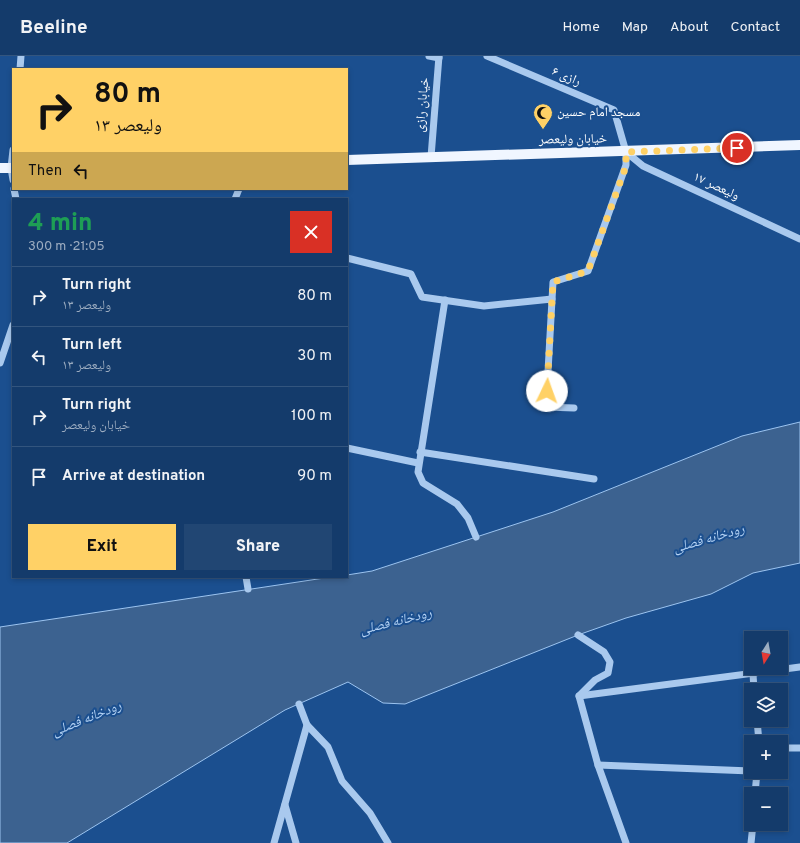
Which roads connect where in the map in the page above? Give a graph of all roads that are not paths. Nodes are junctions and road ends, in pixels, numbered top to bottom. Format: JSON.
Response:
{"nodes":[{"id":1,"x":21,"y":56,"type":"edge"},
{"id":2,"x":429,"y":56,"type":"edge"},
{"id":3,"x":487,"y":56,"type":"edge"},
{"id":4,"x":439,"y":57,"type":"edge"},
{"id":5,"x":20,"y":68,"type":"edge"},
{"id":6,"x":800,"y":145,"type":"edge"},
{"id":7,"x":626,"y":152,"type":"junction"},
{"id":8,"x":431,"y":157,"type":"junction"},
{"id":9,"x":348,"y":160,"type":"edge"},
{"id":10,"x":0,"y":168,"type":"edge"},
{"id":11,"x":12,"y":168,"type":"edge"},
{"id":12,"x":800,"y":239,"type":"edge"},
{"id":13,"x":348,"y":258,"type":"edge"},
{"id":14,"x":552,"y":299,"type":"junction"},
{"id":15,"x":445,"y":300,"type":"junction"},
{"id":16,"x":12,"y":328,"type":"edge"},
{"id":17,"x":0,"y":363,"type":"edge"},
{"id":18,"x":574,"y":408,"type":"dead end"},
{"id":19,"x":348,"y":448,"type":"edge"},
{"id":20,"x":420,"y":452,"type":"junction"},
{"id":21,"x":418,"y":463,"type":"junction"},
{"id":22,"x":594,"y":479,"type":"dead end"},
{"id":23,"x":476,"y":537,"type":"dead end"},
{"id":24,"x":246,"y":578,"type":"edge"},
{"id":25,"x":248,"y":589,"type":"dead end"},
{"id":26,"x":578,"y":635,"type":"dead end"},
{"id":27,"x":800,"y":667,"type":"edge"},
{"id":28,"x":788,"y":669,"type":"edge"},
{"id":29,"x":745,"y":675,"type":"edge"},
{"id":30,"x":579,"y":696,"type":"junction"},
{"id":31,"x":299,"y":704,"type":"dead end"},
{"id":32,"x":307,"y":725,"type":"junction"},
{"id":33,"x":788,"y":748,"type":"edge"},
{"id":34,"x":800,"y":748,"type":"edge"},
{"id":35,"x":598,"y":765,"type":"junction"},
{"id":36,"x":744,"y":771,"type":"edge"},
{"id":37,"x":285,"y":805,"type":"junction"},
{"id":38,"x":752,"y":831,"type":"edge"},
{"id":39,"x":274,"y":843,"type":"edge"},
{"id":40,"x":296,"y":843,"type":"edge"},
{"id":41,"x":388,"y":843,"type":"edge"},
{"id":42,"x":626,"y":843,"type":"edge"},
{"id":43,"x":751,"y":843,"type":"edge"}],
"edges":[{"from":1,"to":5,"type":"street"},
{"from":2,"to":4,"type":"street"},
{"from":3,"to":7,"type":"street","name":"رازی ۶"},
{"from":4,"to":8,"type":"street","name":"خیابان رازی"},
{"from":6,"to":7,"type":"main road","name":"خیابان ولیعصر"},
{"from":7,"to":8,"type":"main road","name":"خیابان ولیعصر"},
{"from":7,"to":12,"type":"street","name":"ولیعصر ۱۷"},
{"from":7,"to":14,"type":"street"},
{"from":8,"to":9,"type":"main road","name":"خیابان ولیعصر"},
{"from":10,"to":11,"type":"main road"},
{"from":13,"to":15,"type":"street"},
{"from":14,"to":15,"type":"street"},
{"from":14,"to":18,"type":"street"},
{"from":15,"to":20,"type":"street"},
{"from":16,"to":17,"type":"street"},
{"from":19,"to":21,"type":"street"},
{"from":20,"to":21,"type":"street"},
{"from":20,"to":22,"type":"street"},
{"from":21,"to":23,"type":"street"},
{"from":24,"to":25,"type":"street"},
{"from":26,"to":30,"type":"street"},
{"from":27,"to":28,"type":"street"},
{"from":29,"to":30,"type":"street"},
{"from":30,"to":35,"type":"street"},
{"from":31,"to":32,"type":"street"},
{"from":32,"to":37,"type":"street"},
{"from":32,"to":41,"type":"street"},
{"from":33,"to":34,"type":"street"},
{"from":35,"to":36,"type":"street"},
{"from":35,"to":42,"type":"street"},
{"from":37,"to":39,"type":"street"},
{"from":37,"to":40,"type":"street"},
{"from":38,"to":43,"type":"street"}]}
